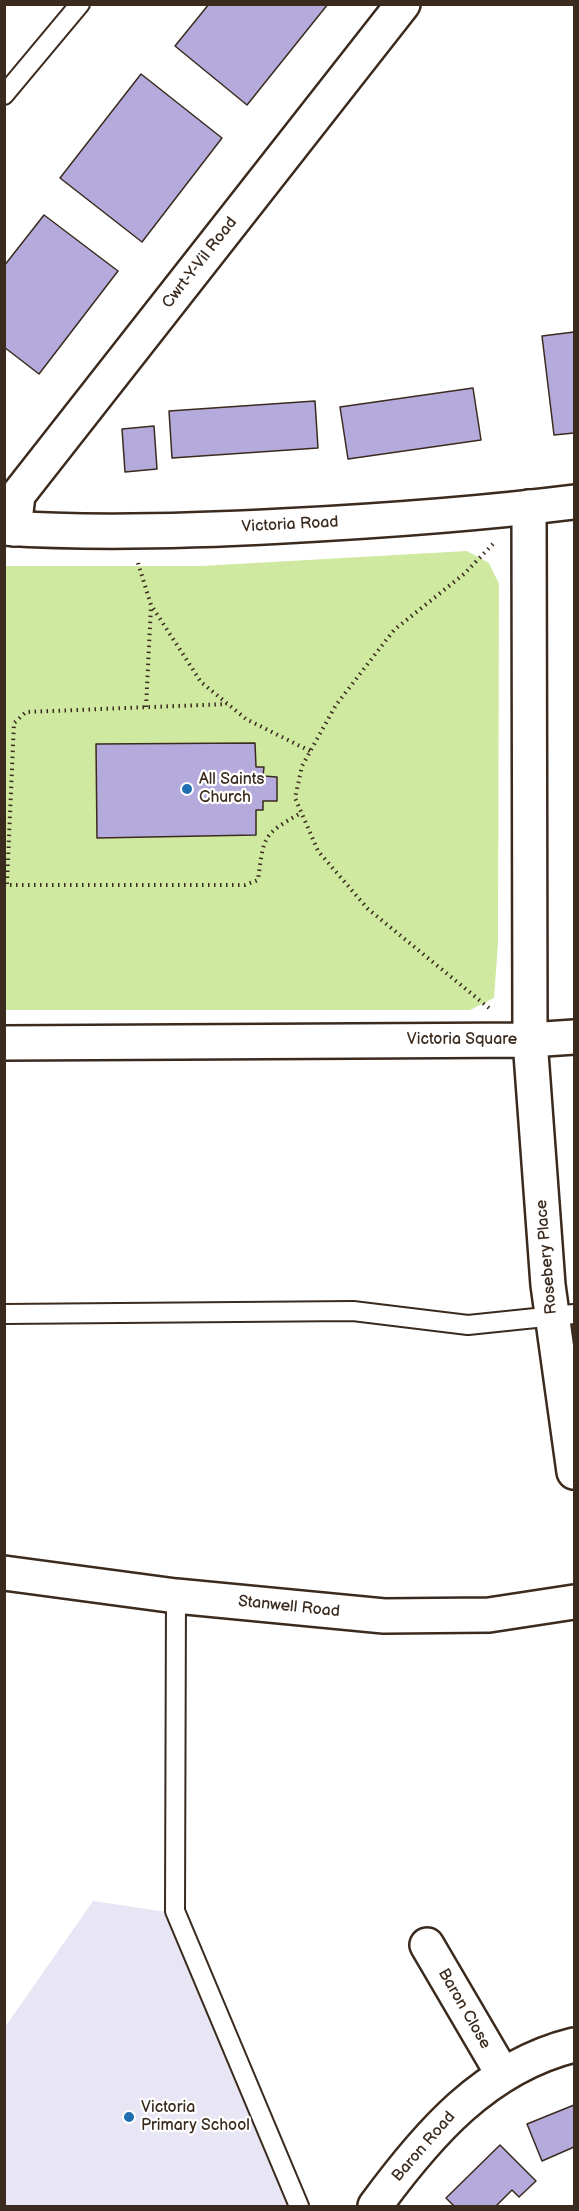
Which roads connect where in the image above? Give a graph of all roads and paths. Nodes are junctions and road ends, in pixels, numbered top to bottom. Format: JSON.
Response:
{"nodes":[{"id":1,"x":80,"y":4,"type":"edge"},
{"id":2,"x":403,"y":4,"type":"edge"},
{"id":3,"x":4,"y":95,"type":"edge"},
{"id":4,"x":574,"y":502,"type":"edge"},
{"id":5,"x":529,"y":507,"type":"junction"},
{"id":6,"x":9,"y":528,"type":"edge"},
{"id":7,"x":128,"y":531,"type":"junction"},
{"id":8,"x":151,"y":605,"type":"junction"},
{"id":9,"x":228,"y":704,"type":"junction"},
{"id":10,"x":146,"y":707,"type":"junction"},
{"id":11,"x":310,"y":751,"type":"junction"},
{"id":12,"x":301,"y":813,"type":"junction"},
{"id":13,"x":6,"y":885,"type":"edge"},
{"id":14,"x":574,"y":1037,"type":"edge"},
{"id":15,"x":530,"y":1040,"type":"junction"},
{"id":16,"x":4,"y":1043,"type":"edge"},
{"id":17,"x":4,"y":1314,"type":"edge"},
{"id":18,"x":563,"y":1315,"type":"edge"},
{"id":19,"x":574,"y":1472,"type":"edge"},
{"id":20,"x":4,"y":1573,"type":"edge"},
{"id":21,"x":176,"y":1596,"type":"junction"},
{"id":22,"x":574,"y":1602,"type":"edge"},
{"id":23,"x":427,"y":1945,"type":"dead end"},
{"id":24,"x":574,"y":2045,"type":"edge"},
{"id":25,"x":502,"y":2073,"type":"junction"},
{"id":26,"x":299,"y":2206,"type":"edge"},
{"id":27,"x":375,"y":2206,"type":"edge"}],
"edges":[{"from":1,"to":3,"type":"lane"},
{"from":2,"to":6,"type":"street","name":"Cwrt-Y-Vil Road"},
{"from":4,"to":5,"type":"street","name":"Victoria Road"},
{"from":5,"to":7,"type":"street","name":"Victoria Road"},
{"from":5,"to":11,"type":"path"},
{"from":5,"to":15,"type":"street","name":"Victoria Square"},
{"from":6,"to":7,"type":"street","name":"Victoria Road"},
{"from":7,"to":8,"type":"path"},
{"from":8,"to":9,"type":"path"},
{"from":8,"to":10,"type":"path"},
{"from":9,"to":10,"type":"path"},
{"from":9,"to":11,"type":"path"},
{"from":10,"to":13,"type":"path"},
{"from":11,"to":12,"type":"path"},
{"from":12,"to":13,"type":"path"},
{"from":12,"to":15,"type":"path"},
{"from":14,"to":15,"type":"street"},
{"from":15,"to":16,"type":"street","name":"Victoria Square"},
{"from":15,"to":18,"type":"street","name":"Rosebery Place"},
{"from":17,"to":18,"type":"lane"},
{"from":18,"to":19,"type":"street","name":"Rosebery Place"},
{"from":20,"to":21,"type":"street","name":"Stanwell Road"},
{"from":21,"to":22,"type":"street","name":"Stanwell Road"},
{"from":21,"to":26,"type":"lane"},
{"from":23,"to":25,"type":"street","name":"Baron Close"},
{"from":24,"to":25,"type":"street","name":"Baron Road"},
{"from":25,"to":27,"type":"street","name":"Baron Road"}]}
